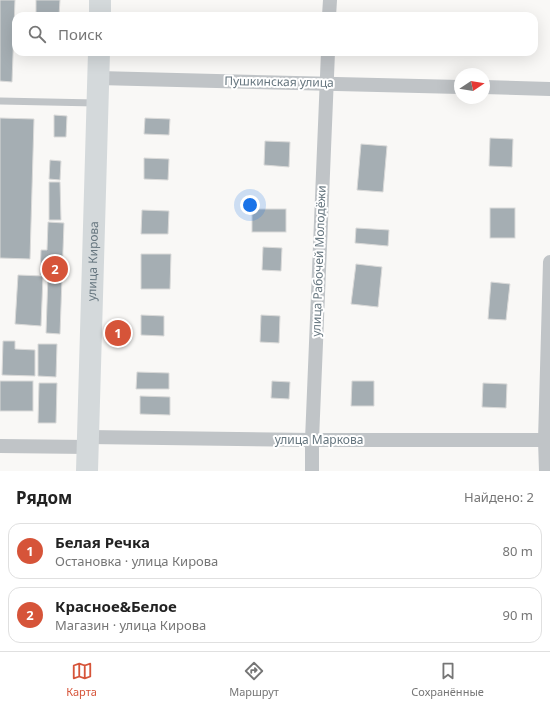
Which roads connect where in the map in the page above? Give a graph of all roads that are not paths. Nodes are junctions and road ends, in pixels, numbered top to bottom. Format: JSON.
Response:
{"nodes":[{"id":1,"x":100,"y":0,"type":"edge"},
{"id":2,"x":330,"y":0,"type":"edge"},
{"id":3,"x":100,"y":12,"type":"edge"},
{"id":4,"x":329,"y":12,"type":"edge"},
{"id":5,"x":99,"y":56,"type":"edge"},
{"id":6,"x":328,"y":56,"type":"edge"},
{"id":7,"x":98,"y":78,"type":"junction"},
{"id":8,"x":327,"y":83,"type":"junction"},
{"id":9,"x":454,"y":86,"type":"edge"},
{"id":10,"x":490,"y":87,"type":"edge"},
{"id":11,"x":550,"y":89,"type":"edge"},
{"id":12,"x":0,"y":100,"type":"edge"},
{"id":13,"x":97,"y":104,"type":"junction"},
{"id":14,"x":550,"y":262,"type":"edge"},
{"id":15,"x":312,"y":440,"type":"junction"},
{"id":16,"x":548,"y":440,"type":"edge"},
{"id":17,"x":88,"y":442,"type":"junction"},
{"id":18,"x":0,"y":446,"type":"edge"},
{"id":19,"x":87,"y":471,"type":"edge"},
{"id":20,"x":312,"y":471,"type":"edge"},
{"id":21,"x":546,"y":471,"type":"edge"}],
"edges":[{"from":1,"to":3,"type":"main road"},
{"from":2,"to":4,"type":"street"},
{"from":5,"to":7,"type":"main road","name":"улица Кирова"},
{"from":6,"to":8,"type":"street","name":"улица Рабочей Молодёжи"},
{"from":7,"to":8,"type":"street","name":"Пушкинская улица"},
{"from":7,"to":13,"type":"main road","name":"улица Кирова"},
{"from":8,"to":9,"type":"street","name":"Пушкинская улица"},
{"from":8,"to":15,"type":"street","name":"улица Рабочей Молодёжи"},
{"from":10,"to":11,"type":"street"},
{"from":12,"to":13,"type":"lane"},
{"from":13,"to":17,"type":"main road","name":"улица Кирова"},
{"from":14,"to":16,"type":"street"},
{"from":15,"to":16,"type":"street","name":"улица Маркова"},
{"from":15,"to":17,"type":"street","name":"улица Маркова"},
{"from":15,"to":20,"type":"street","name":"улица Рабочей Молодёжи"},
{"from":16,"to":21,"type":"street"},
{"from":17,"to":18,"type":"street","name":"улица Маркова"},
{"from":17,"to":19,"type":"main road","name":"улица Кирова"}]}
